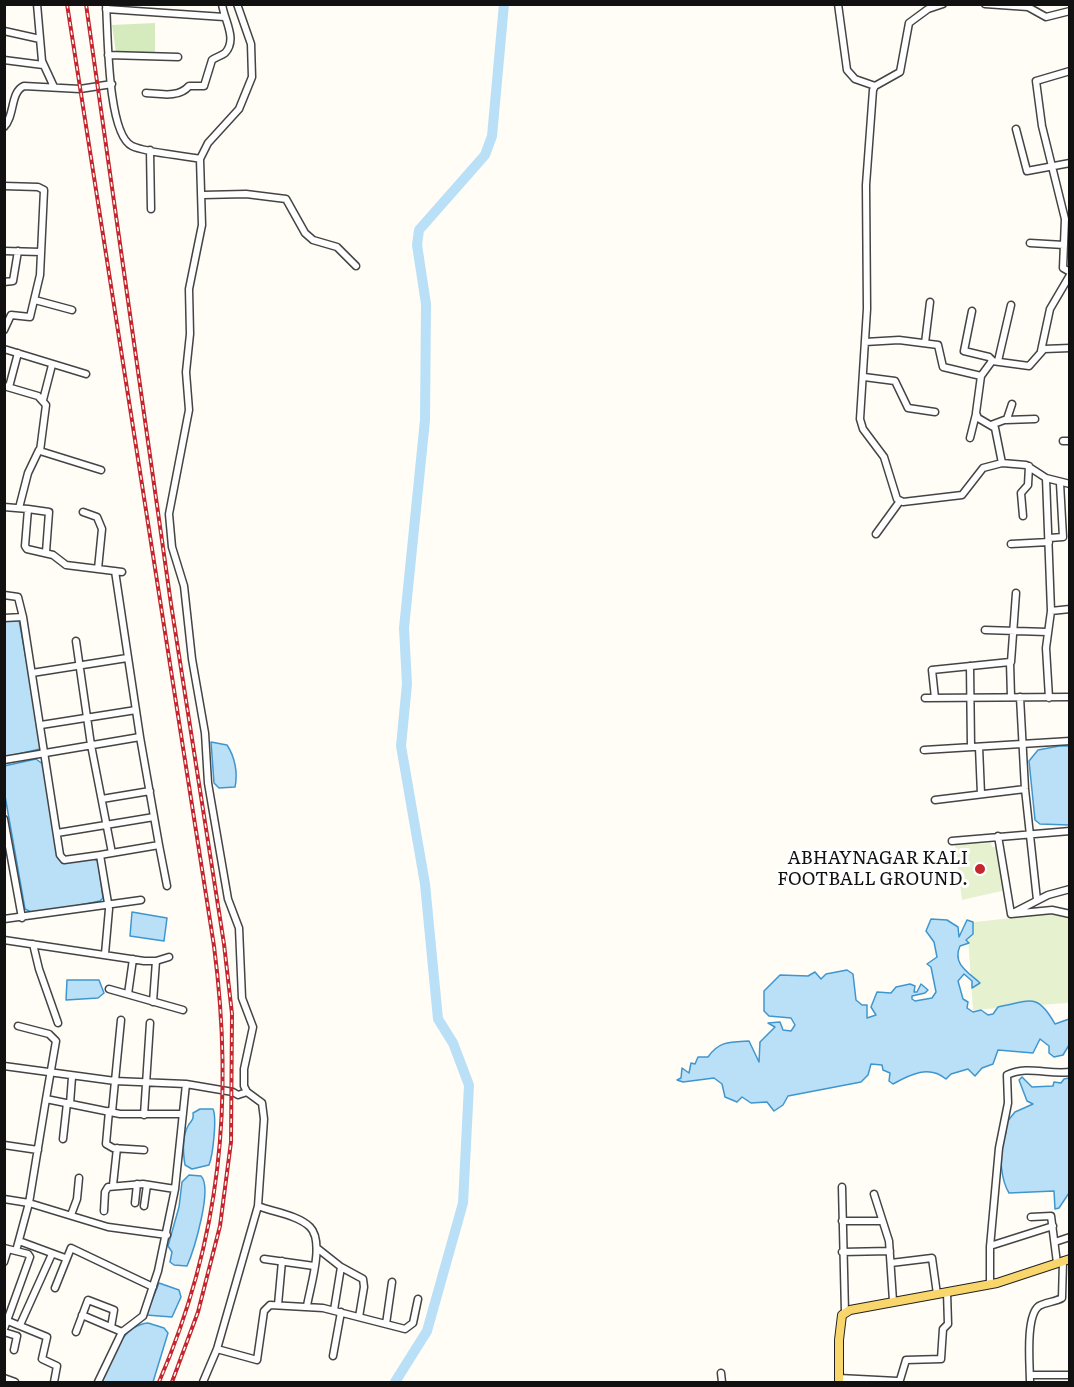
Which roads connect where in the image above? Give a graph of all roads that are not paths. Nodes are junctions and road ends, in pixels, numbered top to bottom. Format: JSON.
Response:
{"nodes":[{"id":1,"x":37,"y":4,"type":"edge"},
{"id":2,"x":169,"y":4,"type":"edge"},
{"id":3,"x":222,"y":4,"type":"edge"},
{"id":4,"x":237,"y":4,"type":"edge"},
{"id":5,"x":838,"y":4,"type":"edge"},
{"id":6,"x":943,"y":4,"type":"edge"},
{"id":7,"x":985,"y":4,"type":"edge"},
{"id":8,"x":106,"y":7,"type":"edge"},
{"id":9,"x":1070,"y":10,"type":"edge"},
{"id":10,"x":169,"y":13,"type":"junction"},
{"id":11,"x":224,"y":17,"type":"junction"},
{"id":12,"x":4,"y":31,"type":"edge"},
{"id":13,"x":40,"y":39,"type":"junction"},
{"id":14,"x":108,"y":55,"type":"junction"},
{"id":15,"x":177,"y":57,"type":"dead end"},
{"id":16,"x":4,"y":60,"type":"edge"},
{"id":17,"x":43,"y":65,"type":"junction"},
{"id":18,"x":1070,"y":71,"type":"edge"},
{"id":19,"x":112,"y":84,"type":"junction"},
{"id":20,"x":875,"y":86,"type":"junction"},
{"id":21,"x":54,"y":87,"type":"junction"},
{"id":22,"x":146,"y":93,"type":"dead end"},
{"id":23,"x":4,"y":127,"type":"edge"},
{"id":24,"x":1016,"y":129,"type":"dead end"},
{"id":25,"x":150,"y":150,"type":"junction"},
{"id":26,"x":197,"y":158,"type":"junction"},
{"id":27,"x":1070,"y":163,"type":"edge"},
{"id":28,"x":1053,"y":166,"type":"junction"},
{"id":29,"x":4,"y":186,"type":"edge"},
{"id":30,"x":203,"y":195,"type":"junction"},
{"id":31,"x":151,"y":209,"type":"dead end"},
{"id":32,"x":1030,"y":243,"type":"dead end"},
{"id":33,"x":1064,"y":245,"type":"junction"},
{"id":34,"x":18,"y":251,"type":"junction"},
{"id":35,"x":4,"y":252,"type":"edge"},
{"id":36,"x":41,"y":252,"type":"junction"},
{"id":37,"x":356,"y":266,"type":"dead end"},
{"id":38,"x":1070,"y":274,"type":"edge"},
{"id":39,"x":4,"y":282,"type":"edge"},
{"id":40,"x":35,"y":300,"type":"junction"},
{"id":41,"x":930,"y":302,"type":"dead end"},
{"id":42,"x":1011,"y":305,"type":"dead end"},
{"id":43,"x":72,"y":310,"type":"dead end"},
{"id":44,"x":972,"y":310,"type":"dead end"},
{"id":45,"x":4,"y":330,"type":"edge"},
{"id":46,"x":865,"y":342,"type":"junction"},
{"id":47,"x":925,"y":343,"type":"junction"},
{"id":48,"x":1070,"y":348,"type":"edge"},
{"id":49,"x":4,"y":349,"type":"edge"},
{"id":50,"x":1041,"y":351,"type":"junction"},
{"id":51,"x":18,"y":353,"type":"junction"},
{"id":52,"x":996,"y":361,"type":"junction"},
{"id":53,"x":52,"y":365,"type":"junction"},
{"id":54,"x":86,"y":374,"type":"dead end"},
{"id":55,"x":981,"y":376,"type":"junction"},
{"id":56,"x":864,"y":377,"type":"junction"},
{"id":57,"x":7,"y":387,"type":"edge"},
{"id":58,"x":43,"y":400,"type":"junction"},
{"id":59,"x":1012,"y":404,"type":"dead end"},
{"id":60,"x":935,"y":412,"type":"dead end"},
{"id":61,"x":976,"y":413,"type":"junction"},
{"id":62,"x":1035,"y":418,"type":"dead end"},
{"id":63,"x":1006,"y":420,"type":"junction"},
{"id":64,"x":992,"y":425,"type":"junction"},
{"id":65,"x":970,"y":438,"type":"dead end"},
{"id":66,"x":39,"y":450,"type":"junction"},
{"id":67,"x":1002,"y":463,"type":"junction"},
{"id":68,"x":1029,"y":466,"type":"junction"},
{"id":69,"x":101,"y":470,"type":"dead end"},
{"id":70,"x":1046,"y":478,"type":"junction"},
{"id":71,"x":1060,"y":483,"type":"junction"},
{"id":72,"x":1070,"y":484,"type":"edge"},
{"id":73,"x":900,"y":501,"type":"junction"},
{"id":74,"x":4,"y":507,"type":"edge"},
{"id":75,"x":19,"y":508,"type":"junction"},
{"id":76,"x":28,"y":509,"type":"junction"},
{"id":77,"x":83,"y":512,"type":"dead end"},
{"id":78,"x":1023,"y":516,"type":"dead end"},
{"id":79,"x":876,"y":534,"type":"dead end"},
{"id":80,"x":1049,"y":540,"type":"junction"},
{"id":81,"x":1011,"y":544,"type":"dead end"},
{"id":82,"x":46,"y":552,"type":"junction"},
{"id":83,"x":98,"y":569,"type":"junction"},
{"id":84,"x":1017,"y":593,"type":"dead end"},
{"id":85,"x":4,"y":595,"type":"edge"},
{"id":86,"x":1070,"y":609,"type":"edge"},
{"id":87,"x":1051,"y":611,"type":"junction"},
{"id":88,"x":23,"y":617,"type":"junction"},
{"id":89,"x":4,"y":618,"type":"edge"},
{"id":90,"x":985,"y":630,"type":"dead end"},
{"id":91,"x":1015,"y":632,"type":"junction"},
{"id":92,"x":1047,"y":632,"type":"junction"},
{"id":93,"x":76,"y":641,"type":"dead end"},
{"id":94,"x":127,"y":658,"type":"junction"},
{"id":95,"x":1011,"y":662,"type":"junction"},
{"id":96,"x":80,"y":666,"type":"junction"},
{"id":97,"x":970,"y":666,"type":"junction"},
{"id":98,"x":32,"y":673,"type":"junction"},
{"id":99,"x":970,"y":697,"type":"junction"},
{"id":100,"x":1011,"y":697,"type":"junction"},
{"id":101,"x":1020,"y":697,"type":"junction"},
{"id":102,"x":1070,"y":697,"type":"edge"},
{"id":103,"x":925,"y":698,"type":"dead end"},
{"id":104,"x":935,"y":698,"type":"junction"},
{"id":105,"x":1049,"y":699,"type":"junction"},
{"id":106,"x":136,"y":710,"type":"junction"},
{"id":107,"x":87,"y":718,"type":"junction"},
{"id":108,"x":41,"y":724,"type":"junction"},
{"id":109,"x":140,"y":737,"type":"junction"},
{"id":110,"x":1070,"y":741,"type":"edge"},
{"id":111,"x":1022,"y":744,"type":"junction"},
{"id":112,"x":91,"y":745,"type":"junction"},
{"id":113,"x":971,"y":747,"type":"junction"},
{"id":114,"x":979,"y":747,"type":"junction"},
{"id":115,"x":924,"y":750,"type":"dead end"},
{"id":116,"x":44,"y":752,"type":"junction"},
{"id":117,"x":4,"y":760,"type":"edge"},
{"id":118,"x":1024,"y":789,"type":"junction"},
{"id":119,"x":150,"y":791,"type":"junction"},
{"id":120,"x":981,"y":794,"type":"junction"},
{"id":121,"x":102,"y":799,"type":"junction"},
{"id":122,"x":935,"y":800,"type":"dead end"},
{"id":123,"x":154,"y":817,"type":"junction"},
{"id":124,"x":4,"y":819,"type":"edge"},
{"id":125,"x":107,"y":825,"type":"junction"},
{"id":126,"x":5,"y":828,"type":"edge"},
{"id":127,"x":1070,"y":831,"type":"edge"},
{"id":128,"x":57,"y":832,"type":"junction"},
{"id":129,"x":1030,"y":833,"type":"junction"},
{"id":130,"x":998,"y":836,"type":"junction"},
{"id":131,"x":952,"y":841,"type":"dead end"},
{"id":132,"x":159,"y":845,"type":"junction"},
{"id":133,"x":7,"y":853,"type":"edge"},
{"id":134,"x":112,"y":853,"type":"junction"},
{"id":135,"x":100,"y":855,"type":"junction"},
{"id":136,"x":14,"y":879,"type":"junction"},
{"id":137,"x":4,"y":881,"type":"edge"},
{"id":138,"x":167,"y":886,"type":"dead end"},
{"id":139,"x":1070,"y":889,"type":"edge"},
{"id":140,"x":141,"y":900,"type":"dead end"},
{"id":141,"x":1037,"y":900,"type":"junction"},
{"id":142,"x":108,"y":904,"type":"junction"},
{"id":143,"x":1070,"y":914,"type":"edge"},
{"id":144,"x":1011,"y":915,"type":"junction"},
{"id":145,"x":22,"y":918,"type":"junction"},
{"id":146,"x":4,"y":920,"type":"edge"},
{"id":147,"x":4,"y":940,"type":"edge"},
{"id":148,"x":33,"y":944,"type":"junction"},
{"id":149,"x":105,"y":954,"type":"junction"},
{"id":150,"x":169,"y":957,"type":"dead end"},
{"id":151,"x":133,"y":959,"type":"junction"},
{"id":152,"x":156,"y":961,"type":"junction"},
{"id":153,"x":109,"y":989,"type":"dead end"},
{"id":154,"x":128,"y":994,"type":"junction"},
{"id":155,"x":153,"y":1002,"type":"junction"},
{"id":156,"x":183,"y":1010,"type":"dead end"},
{"id":157,"x":121,"y":1020,"type":"dead end"},
{"id":158,"x":58,"y":1023,"type":"dead end"},
{"id":159,"x":150,"y":1023,"type":"dead end"},
{"id":160,"x":18,"y":1026,"type":"dead end"},
{"id":161,"x":4,"y":1066,"type":"edge"},
{"id":162,"x":1070,"y":1072,"type":"edge"},
{"id":163,"x":50,"y":1074,"type":"junction"},
{"id":164,"x":72,"y":1077,"type":"junction"},
{"id":165,"x":115,"y":1082,"type":"junction"},
{"id":166,"x":145,"y":1084,"type":"junction"},
{"id":167,"x":186,"y":1084,"type":"junction"},
{"id":168,"x":247,"y":1092,"type":"junction"},
{"id":169,"x":46,"y":1099,"type":"junction"},
{"id":170,"x":68,"y":1103,"type":"junction"},
{"id":171,"x":111,"y":1112,"type":"junction"},
{"id":172,"x":183,"y":1114,"type":"junction"},
{"id":173,"x":144,"y":1115,"type":"junction"},
{"id":174,"x":63,"y":1139,"type":"dead end"},
{"id":175,"x":4,"y":1145,"type":"edge"},
{"id":176,"x":117,"y":1148,"type":"junction"},
{"id":177,"x":38,"y":1150,"type":"junction"},
{"id":178,"x":144,"y":1150,"type":"dead end"},
{"id":179,"x":79,"y":1178,"type":"dead end"},
{"id":180,"x":137,"y":1184,"type":"junction"},
{"id":181,"x":113,"y":1185,"type":"junction"},
{"id":182,"x":147,"y":1185,"type":"junction"},
{"id":183,"x":842,"y":1188,"type":"dead end"},
{"id":184,"x":175,"y":1189,"type":"junction"},
{"id":185,"x":874,"y":1194,"type":"dead end"},
{"id":186,"x":4,"y":1199,"type":"edge"},
{"id":187,"x":29,"y":1203,"type":"junction"},
{"id":188,"x":135,"y":1203,"type":"dead end"},
{"id":189,"x":144,"y":1206,"type":"dead end"},
{"id":190,"x":258,"y":1206,"type":"junction"},
{"id":191,"x":104,"y":1211,"type":"dead end"},
{"id":192,"x":72,"y":1215,"type":"junction"},
{"id":193,"x":1031,"y":1217,"type":"dead end"},
{"id":194,"x":842,"y":1221,"type":"junction"},
{"id":195,"x":882,"y":1221,"type":"junction"},
{"id":196,"x":1053,"y":1226,"type":"junction"},
{"id":197,"x":167,"y":1235,"type":"junction"},
{"id":198,"x":1070,"y":1237,"type":"edge"},
{"id":199,"x":19,"y":1241,"type":"junction"},
{"id":200,"x":1055,"y":1242,"type":"junction"},
{"id":201,"x":990,"y":1246,"type":"junction"},
{"id":202,"x":6,"y":1248,"type":"edge"},
{"id":203,"x":317,"y":1248,"type":"junction"},
{"id":204,"x":16,"y":1251,"type":"junction"},
{"id":205,"x":890,"y":1251,"type":"junction"},
{"id":206,"x":842,"y":1252,"type":"junction"},
{"id":207,"x":52,"y":1254,"type":"junction"},
{"id":208,"x":65,"y":1258,"type":"junction"},
{"id":209,"x":264,"y":1259,"type":"dead end"},
{"id":210,"x":282,"y":1261,"type":"junction"},
{"id":211,"x":1063,"y":1261,"type":"edge"},
{"id":212,"x":4,"y":1262,"type":"edge"},
{"id":213,"x":891,"y":1263,"type":"junction"},
{"id":214,"x":314,"y":1266,"type":"junction"},
{"id":215,"x":341,"y":1267,"type":"junction"},
{"id":216,"x":392,"y":1282,"type":"dead end"},
{"id":217,"x":990,"y":1284,"type":"junction"},
{"id":218,"x":153,"y":1287,"type":"junction"},
{"id":219,"x":55,"y":1288,"type":"dead end"},
{"id":220,"x":947,"y":1292,"type":"junction"},
{"id":221,"x":937,"y":1294,"type":"junction"},
{"id":222,"x":418,"y":1299,"type":"dead end"},
{"id":223,"x":893,"y":1301,"type":"junction"},
{"id":224,"x":278,"y":1305,"type":"junction"},
{"id":225,"x":307,"y":1306,"type":"junction"},
{"id":226,"x":338,"y":1311,"type":"junction"},
{"id":227,"x":845,"y":1312,"type":"junction"},
{"id":228,"x":82,"y":1315,"type":"junction"},
{"id":229,"x":7,"y":1316,"type":"edge"},
{"id":230,"x":359,"y":1317,"type":"junction"},
{"id":231,"x":386,"y":1324,"type":"junction"},
{"id":232,"x":20,"y":1325,"type":"junction"},
{"id":233,"x":111,"y":1327,"type":"junction"},
{"id":234,"x":4,"y":1330,"type":"edge"},
{"id":235,"x":76,"y":1332,"type":"dead end"},
{"id":236,"x":122,"y":1332,"type":"junction"},
{"id":237,"x":218,"y":1349,"type":"junction"},
{"id":238,"x":14,"y":1350,"type":"dead end"},
{"id":239,"x":333,"y":1356,"type":"dead end"},
{"id":240,"x":721,"y":1373,"type":"dead end"},
{"id":241,"x":1030,"y":1375,"type":"junction"},
{"id":242,"x":1070,"y":1375,"type":"edge"},
{"id":243,"x":4,"y":1378,"type":"edge"},
{"id":244,"x":839,"y":1380,"type":"edge"},
{"id":245,"x":15,"y":1383,"type":"edge"},
{"id":246,"x":54,"y":1383,"type":"edge"},
{"id":247,"x":98,"y":1383,"type":"edge"},
{"id":248,"x":203,"y":1383,"type":"edge"},
{"id":249,"x":722,"y":1383,"type":"edge"},
{"id":250,"x":1030,"y":1383,"type":"edge"}],
"edges":[{"from":1,"to":13,"type":"street"},
{"from":2,"to":10,"type":"street"},
{"from":3,"to":11,"type":"street"},
{"from":4,"to":26,"type":"street"},
{"from":5,"to":20,"type":"street"},
{"from":6,"to":20,"type":"street"},
{"from":7,"to":9,"type":"street"},
{"from":8,"to":10,"type":"street"},
{"from":8,"to":14,"type":"street"},
{"from":10,"to":11,"type":"street"},
{"from":11,"to":22,"type":"street"},
{"from":12,"to":13,"type":"street"},
{"from":13,"to":17,"type":"street"},
{"from":14,"to":15,"type":"street"},
{"from":14,"to":19,"type":"street"},
{"from":16,"to":17,"type":"street"},
{"from":17,"to":21,"type":"street"},
{"from":18,"to":28,"type":"street"},
{"from":19,"to":21,"type":"street"},
{"from":19,"to":25,"type":"street"},
{"from":20,"to":46,"type":"street"},
{"from":21,"to":23,"type":"street"},
{"from":24,"to":28,"type":"street"},
{"from":25,"to":26,"type":"street"},
{"from":25,"to":31,"type":"street"},
{"from":26,"to":30,"type":"street"},
{"from":27,"to":28,"type":"street"},
{"from":28,"to":33,"type":"street"},
{"from":29,"to":36,"type":"street"},
{"from":30,"to":37,"type":"street"},
{"from":30,"to":168,"type":"street"},
{"from":32,"to":33,"type":"street"},
{"from":33,"to":38,"type":"street"},
{"from":34,"to":35,"type":"street"},
{"from":34,"to":36,"type":"street"},
{"from":34,"to":39,"type":"street"},
{"from":36,"to":40,"type":"street"},
{"from":38,"to":50,"type":"street"},
{"from":40,"to":43,"type":"street"},
{"from":40,"to":45,"type":"street"},
{"from":41,"to":47,"type":"street"},
{"from":42,"to":52,"type":"street"},
{"from":44,"to":52,"type":"street"},
{"from":46,"to":47,"type":"street"},
{"from":46,"to":56,"type":"street"},
{"from":47,"to":55,"type":"street"},
{"from":48,"to":50,"type":"street"},
{"from":49,"to":51,"type":"street"},
{"from":50,"to":52,"type":"street"},
{"from":51,"to":53,"type":"street"},
{"from":51,"to":57,"type":"street"},
{"from":52,"to":55,"type":"street"},
{"from":53,"to":54,"type":"street"},
{"from":53,"to":58,"type":"street"},
{"from":55,"to":61,"type":"street"},
{"from":56,"to":60,"type":"street"},
{"from":56,"to":73,"type":"street"},
{"from":57,"to":58,"type":"street"},
{"from":58,"to":66,"type":"street"},
{"from":59,"to":63,"type":"street"},
{"from":61,"to":64,"type":"street"},
{"from":61,"to":65,"type":"street"},
{"from":62,"to":63,"type":"street"},
{"from":63,"to":64,"type":"street"},
{"from":64,"to":67,"type":"street"},
{"from":66,"to":69,"type":"street"},
{"from":66,"to":75,"type":"street"},
{"from":67,"to":68,"type":"street"},
{"from":67,"to":73,"type":"street"},
{"from":68,"to":70,"type":"street"},
{"from":68,"to":78,"type":"street"},
{"from":70,"to":71,"type":"street"},
{"from":70,"to":80,"type":"street"},
{"from":71,"to":72,"type":"street"},
{"from":71,"to":80,"type":"street"},
{"from":73,"to":79,"type":"street"},
{"from":74,"to":75,"type":"street"},
{"from":75,"to":76,"type":"street"},
{"from":76,"to":82,"type":"street"},
{"from":76,"to":82,"type":"street"},
{"from":77,"to":83,"type":"street"},
{"from":80,"to":81,"type":"street"},
{"from":80,"to":87,"type":"street"},
{"from":82,"to":83,"type":"street"},
{"from":83,"to":94,"type":"street"},
{"from":84,"to":91,"type":"street"},
{"from":85,"to":88,"type":"street"},
{"from":86,"to":87,"type":"street"},
{"from":87,"to":92,"type":"street"},
{"from":88,"to":89,"type":"street"},
{"from":88,"to":98,"type":"street"},
{"from":90,"to":91,"type":"street"},
{"from":91,"to":92,"type":"street"},
{"from":91,"to":95,"type":"street"},
{"from":92,"to":105,"type":"street"},
{"from":93,"to":96,"type":"street"},
{"from":94,"to":96,"type":"street"},
{"from":94,"to":106,"type":"street"},
{"from":95,"to":97,"type":"street"},
{"from":95,"to":100,"type":"street"},
{"from":96,"to":98,"type":"street"},
{"from":96,"to":107,"type":"street"},
{"from":97,"to":99,"type":"street"},
{"from":97,"to":104,"type":"street"},
{"from":98,"to":108,"type":"street"},
{"from":99,"to":100,"type":"street"},
{"from":99,"to":104,"type":"street"},
{"from":99,"to":113,"type":"street"},
{"from":100,"to":101,"type":"street"},
{"from":101,"to":105,"type":"street"},
{"from":101,"to":111,"type":"street"},
{"from":102,"to":105,"type":"street"},
{"from":103,"to":104,"type":"street"},
{"from":106,"to":107,"type":"street"},
{"from":106,"to":109,"type":"street"},
{"from":107,"to":108,"type":"street"},
{"from":107,"to":112,"type":"street"},
{"from":108,"to":116,"type":"street"},
{"from":109,"to":112,"type":"street"},
{"from":109,"to":119,"type":"street"},
{"from":110,"to":111,"type":"street"},
{"from":111,"to":114,"type":"street"},
{"from":111,"to":118,"type":"street"},
{"from":112,"to":116,"type":"street"},
{"from":112,"to":121,"type":"street"},
{"from":113,"to":114,"type":"street"},
{"from":113,"to":115,"type":"street"},
{"from":114,"to":120,"type":"street"},
{"from":116,"to":117,"type":"street"},
{"from":116,"to":128,"type":"street"},
{"from":118,"to":120,"type":"street"},
{"from":118,"to":129,"type":"street"},
{"from":119,"to":121,"type":"street"},
{"from":119,"to":123,"type":"street"},
{"from":120,"to":122,"type":"street"},
{"from":121,"to":125,"type":"street"},
{"from":123,"to":125,"type":"street"},
{"from":123,"to":132,"type":"street"},
{"from":124,"to":126,"type":"street"},
{"from":125,"to":128,"type":"street"},
{"from":125,"to":134,"type":"street"},
{"from":126,"to":133,"type":"street"},
{"from":127,"to":129,"type":"street"},
{"from":128,"to":135,"type":"street"},
{"from":129,"to":130,"type":"street"},
{"from":129,"to":141,"type":"street"},
{"from":130,"to":131,"type":"street"},
{"from":130,"to":144,"type":"street"},
{"from":132,"to":134,"type":"street"},
{"from":132,"to":138,"type":"street"},
{"from":133,"to":136,"type":"street"},
{"from":134,"to":135,"type":"street"},
{"from":135,"to":142,"type":"street"},
{"from":136,"to":137,"type":"street"},
{"from":136,"to":145,"type":"street"},
{"from":139,"to":141,"type":"street"},
{"from":140,"to":142,"type":"street"},
{"from":141,"to":144,"type":"street"},
{"from":142,"to":145,"type":"street"},
{"from":142,"to":149,"type":"street"},
{"from":143,"to":144,"type":"street"},
{"from":145,"to":146,"type":"street"},
{"from":147,"to":148,"type":"street"},
{"from":148,"to":149,"type":"street"},
{"from":148,"to":158,"type":"street"},
{"from":149,"to":151,"type":"street"},
{"from":150,"to":152,"type":"street"},
{"from":151,"to":152,"type":"street"},
{"from":151,"to":154,"type":"street"},
{"from":152,"to":155,"type":"street"},
{"from":153,"to":154,"type":"street"},
{"from":154,"to":155,"type":"street"},
{"from":155,"to":156,"type":"street"},
{"from":157,"to":165,"type":"street"},
{"from":159,"to":166,"type":"street"},
{"from":160,"to":163,"type":"street"},
{"from":161,"to":163,"type":"street"},
{"from":162,"to":201,"type":"street"},
{"from":163,"to":164,"type":"street"},
{"from":163,"to":169,"type":"street"},
{"from":164,"to":165,"type":"street"},
{"from":164,"to":170,"type":"street"},
{"from":165,"to":166,"type":"street"},
{"from":165,"to":171,"type":"street"},
{"from":166,"to":167,"type":"street"},
{"from":166,"to":173,"type":"street"},
{"from":167,"to":168,"type":"street"},
{"from":167,"to":172,"type":"street"},
{"from":168,"to":190,"type":"street"},
{"from":169,"to":170,"type":"street"},
{"from":169,"to":177,"type":"street"},
{"from":170,"to":171,"type":"street"},
{"from":170,"to":174,"type":"street"},
{"from":171,"to":173,"type":"street"},
{"from":171,"to":176,"type":"street"},
{"from":172,"to":173,"type":"street"},
{"from":172,"to":184,"type":"street"},
{"from":175,"to":177,"type":"street"},
{"from":176,"to":178,"type":"street"},
{"from":176,"to":181,"type":"street"},
{"from":177,"to":187,"type":"street"},
{"from":179,"to":192,"type":"street"},
{"from":180,"to":181,"type":"street"},
{"from":180,"to":182,"type":"street"},
{"from":180,"to":188,"type":"street"},
{"from":181,"to":191,"type":"street"},
{"from":182,"to":184,"type":"street"},
{"from":182,"to":189,"type":"street"},
{"from":183,"to":194,"type":"street"},
{"from":184,"to":197,"type":"street"},
{"from":185,"to":195,"type":"street"},
{"from":186,"to":187,"type":"street"},
{"from":187,"to":192,"type":"street"},
{"from":187,"to":199,"type":"street"},
{"from":190,"to":203,"type":"street"},
{"from":190,"to":237,"type":"street"},
{"from":192,"to":197,"type":"street"},
{"from":193,"to":196,"type":"street"},
{"from":194,"to":195,"type":"street"},
{"from":194,"to":206,"type":"street"},
{"from":195,"to":205,"type":"street"},
{"from":196,"to":200,"type":"street"},
{"from":196,"to":201,"type":"street"},
{"from":197,"to":218,"type":"street"},
{"from":198,"to":200,"type":"street"},
{"from":199,"to":204,"type":"street"},
{"from":199,"to":207,"type":"street"},
{"from":200,"to":211,"type":"street"},
{"from":201,"to":217,"type":"street"},
{"from":202,"to":204,"type":"street"},
{"from":202,"to":212,"type":"street"},
{"from":203,"to":214,"type":"street"},
{"from":203,"to":215,"type":"street"},
{"from":204,"to":229,"type":"street"},
{"from":205,"to":206,"type":"street"},
{"from":205,"to":213,"type":"street"},
{"from":206,"to":227,"type":"street"},
{"from":207,"to":208,"type":"street"},
{"from":207,"to":232,"type":"street"},
{"from":208,"to":218,"type":"street"},
{"from":208,"to":219,"type":"street"},
{"from":209,"to":210,"type":"street"},
{"from":210,"to":214,"type":"street"},
{"from":210,"to":224,"type":"street"},
{"from":211,"to":217,"type":"main road"},
{"from":211,"to":241,"type":"street"},
{"from":213,"to":221,"type":"street"},
{"from":213,"to":223,"type":"street"},
{"from":214,"to":225,"type":"street"},
{"from":215,"to":226,"type":"street"},
{"from":215,"to":230,"type":"street"},
{"from":216,"to":231,"type":"street"},
{"from":217,"to":220,"type":"main road"},
{"from":218,"to":236,"type":"street"},
{"from":220,"to":221,"type":"main road"},
{"from":220,"to":244,"type":"street"},
{"from":221,"to":223,"type":"main road"},
{"from":222,"to":231,"type":"street"},
{"from":223,"to":227,"type":"main road"},
{"from":224,"to":225,"type":"street"},
{"from":224,"to":237,"type":"street"},
{"from":225,"to":226,"type":"street"},
{"from":226,"to":230,"type":"street"},
{"from":226,"to":239,"type":"street"},
{"from":227,"to":244,"type":"main road"},
{"from":228,"to":233,"type":"street"},
{"from":228,"to":233,"type":"street"},
{"from":228,"to":235,"type":"street"},
{"from":229,"to":232,"type":"street"},
{"from":229,"to":234,"type":"street"},
{"from":230,"to":231,"type":"street"},
{"from":232,"to":246,"type":"street"},
{"from":233,"to":236,"type":"street"},
{"from":234,"to":238,"type":"street"},
{"from":236,"to":247,"type":"street"},
{"from":237,"to":248,"type":"street"},
{"from":240,"to":249,"type":"street"},
{"from":241,"to":242,"type":"street"},
{"from":241,"to":250,"type":"street"},
{"from":243,"to":245,"type":"street"}]}
